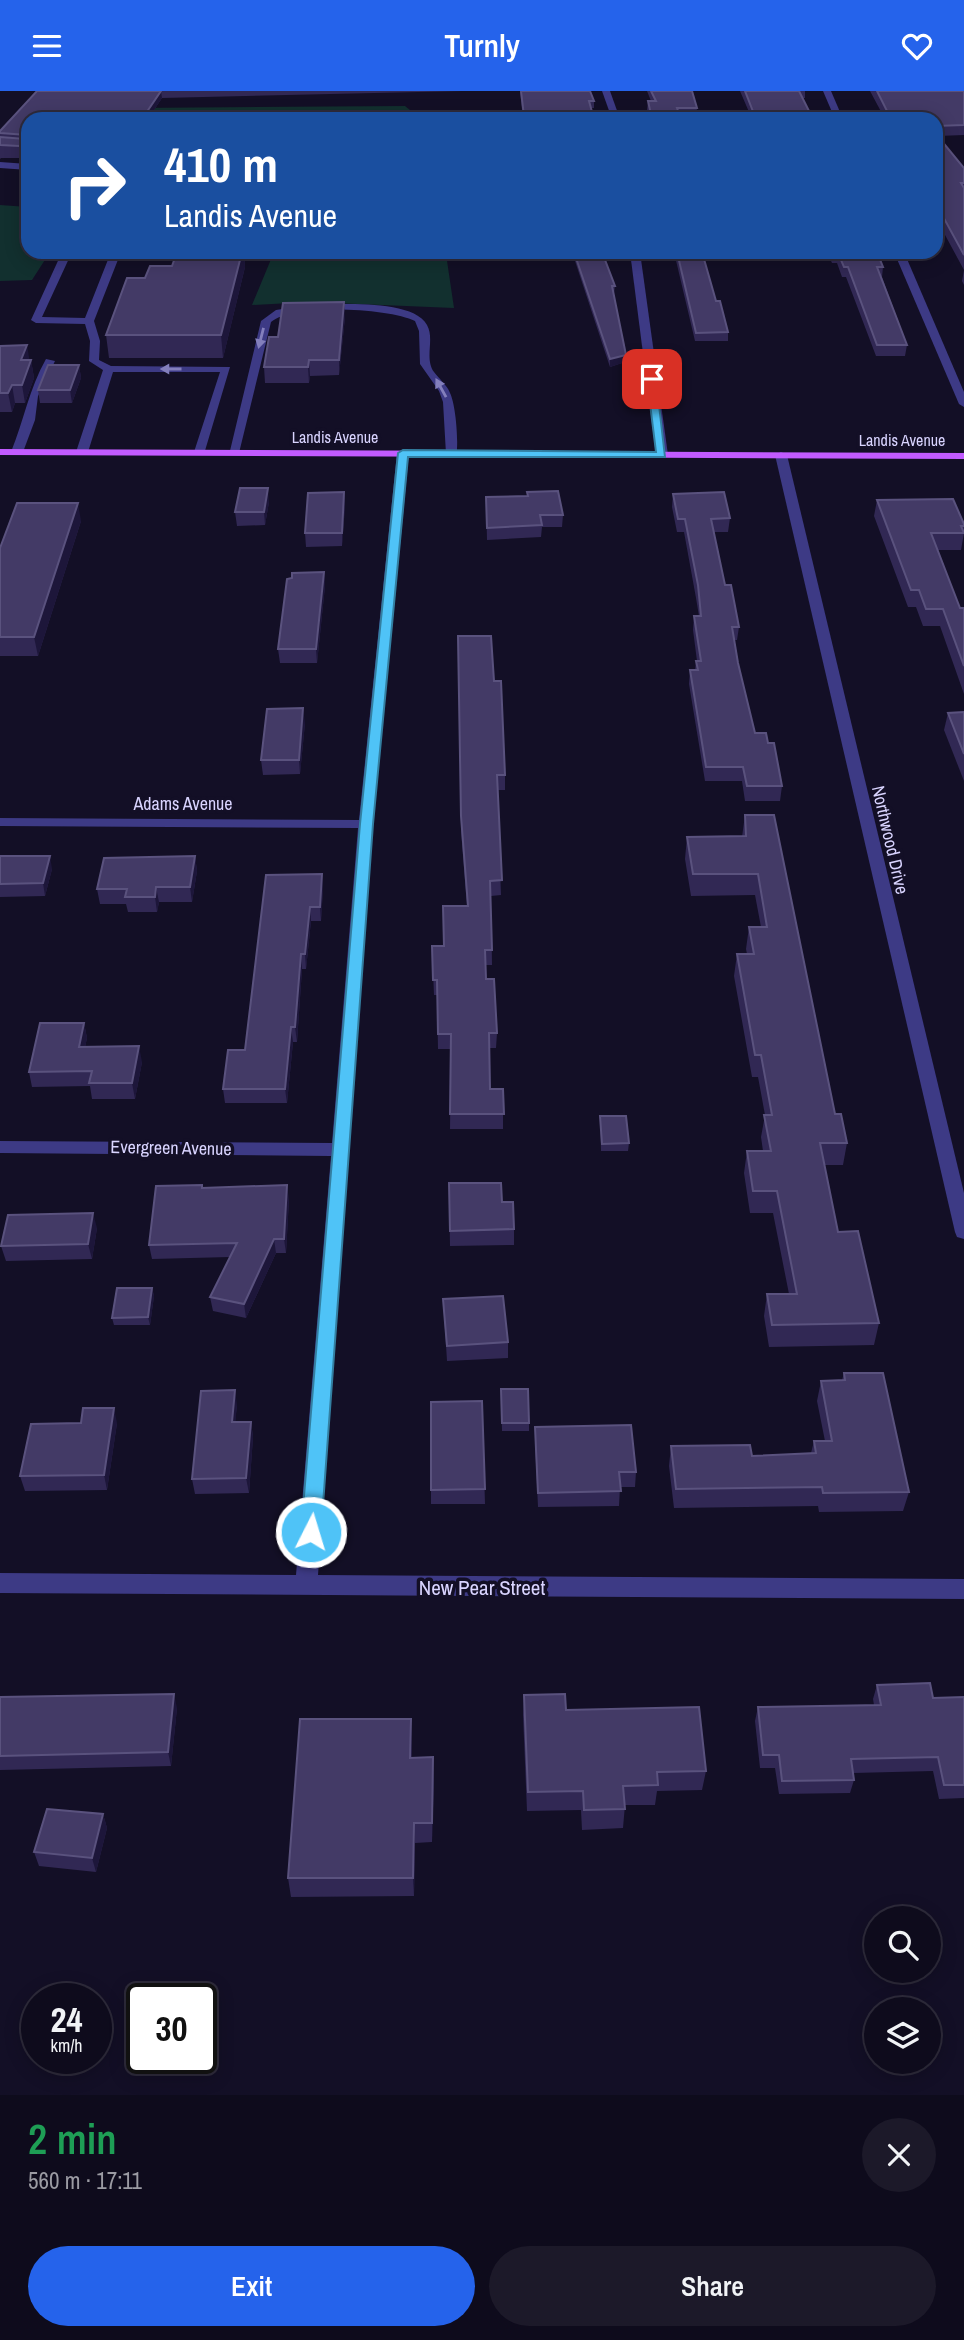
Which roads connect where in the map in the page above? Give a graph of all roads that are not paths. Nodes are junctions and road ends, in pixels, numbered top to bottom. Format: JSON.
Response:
{"nodes":[{"id":1,"x":606,"y":91,"type":"edge"},
{"id":2,"x":827,"y":91,"type":"edge"},
{"id":3,"x":614,"y":112,"type":"edge"},
{"id":4,"x":836,"y":112,"type":"edge"},
{"id":5,"x":0,"y":165,"type":"edge"},
{"id":6,"x":21,"y":166,"type":"edge"},
{"id":7,"x":64,"y":259,"type":"edge"},
{"id":8,"x":113,"y":259,"type":"edge"},
{"id":9,"x":636,"y":259,"type":"edge"},
{"id":10,"x":902,"y":259,"type":"edge"},
{"id":11,"x":89,"y":321,"type":"junction"},
{"id":12,"x":50,"y":361,"type":"dead end"},
{"id":13,"x":109,"y":369,"type":"junction"},
{"id":14,"x":959,"y":380,"type":"edge"},
{"id":15,"x":964,"y":404,"type":"edge"},
{"id":16,"x":0,"y":451,"type":"edge"},
{"id":17,"x":17,"y":452,"type":"junction"},
{"id":18,"x":82,"y":452,"type":"junction"},
{"id":19,"x":200,"y":452,"type":"junction"},
{"id":20,"x":233,"y":453,"type":"junction"},
{"id":21,"x":403,"y":453,"type":"junction"},
{"id":22,"x":452,"y":454,"type":"junction"},
{"id":23,"x":662,"y":455,"type":"junction"},
{"id":24,"x":780,"y":455,"type":"junction"},
{"id":25,"x":964,"y":456,"type":"edge"},
{"id":26,"x":0,"y":822,"type":"edge"},
{"id":27,"x":366,"y":824,"type":"junction"},
{"id":28,"x":0,"y":1147,"type":"edge"},
{"id":29,"x":342,"y":1150,"type":"junction"},
{"id":30,"x":964,"y":1233,"type":"edge"},
{"id":31,"x":0,"y":1583,"type":"edge"},
{"id":32,"x":306,"y":1587,"type":"junction"},
{"id":33,"x":964,"y":1589,"type":"edge"}],
"edges":[{"from":1,"to":3,"type":"street"},
{"from":2,"to":4,"type":"street"},
{"from":5,"to":6,"type":"street"},
{"from":7,"to":11,"type":"street"},
{"from":8,"to":11,"type":"street"},
{"from":9,"to":23,"type":"street"},
{"from":10,"to":14,"type":"street"},
{"from":11,"to":13,"type":"street"},
{"from":12,"to":17,"type":"street"},
{"from":13,"to":18,"type":"street"},
{"from":19,"to":13,"type":"street","one_way":true},
{"from":14,"to":15,"type":"street"},
{"from":16,"to":17,"type":"main road","name":"Landis Avenue"},
{"from":17,"to":18,"type":"main road","name":"Landis Avenue"},
{"from":18,"to":19,"type":"main road","name":"Landis Avenue"},
{"from":19,"to":20,"type":"main road","name":"Landis Avenue"},
{"from":20,"to":21,"type":"main road","name":"Landis Avenue"},
{"from":22,"to":20,"type":"street","one_way":true},
{"from":21,"to":22,"type":"main road","name":"Landis Avenue"},
{"from":21,"to":27,"type":"street"},
{"from":22,"to":23,"type":"main road","name":"Landis Avenue"},
{"from":23,"to":24,"type":"main road","name":"Landis Avenue"},
{"from":24,"to":25,"type":"main road","name":"Landis Avenue"},
{"from":24,"to":30,"type":"street","name":"Northwood Drive"},
{"from":26,"to":27,"type":"street","name":"Adams Avenue"},
{"from":27,"to":29,"type":"street"},
{"from":28,"to":29,"type":"street","name":"Evergreen Avenue"},
{"from":29,"to":32,"type":"street"},
{"from":31,"to":32,"type":"street","name":"New Pear Street"},
{"from":32,"to":33,"type":"street","name":"New Pear Street"}]}
